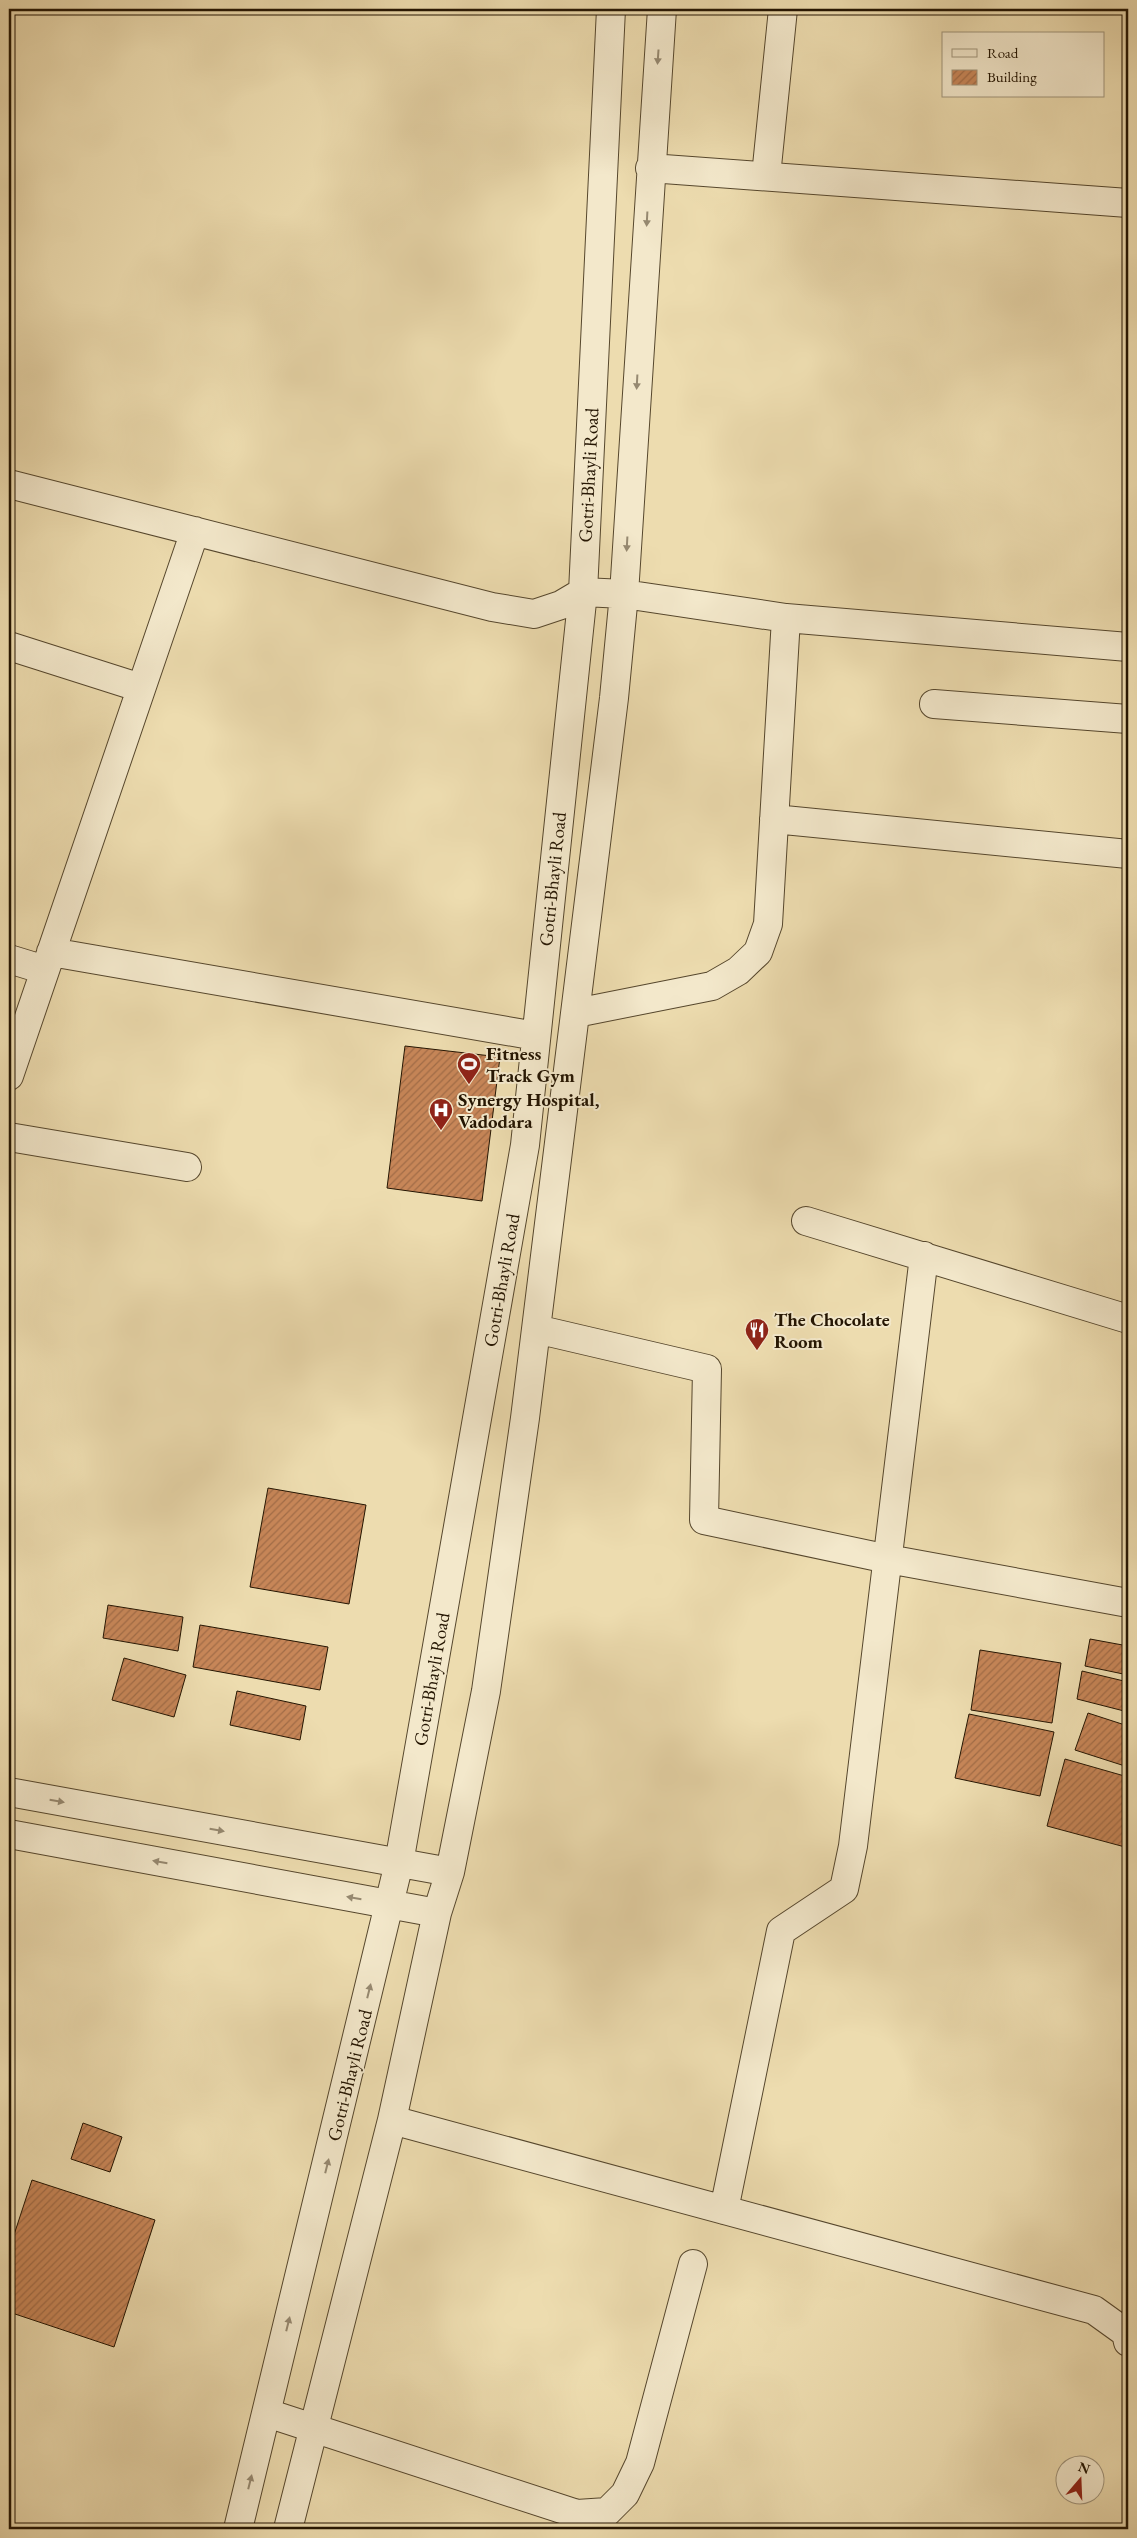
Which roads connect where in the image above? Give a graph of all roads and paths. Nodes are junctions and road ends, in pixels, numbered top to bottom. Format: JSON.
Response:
{"nodes":[{"id":1,"x":611,"y":9,"type":"edge"},
{"id":2,"x":662,"y":9,"type":"edge"},
{"id":3,"x":783,"y":9,"type":"edge"},
{"id":4,"x":650,"y":168,"type":"junction"},
{"id":5,"x":766,"y":176,"type":"junction"},
{"id":6,"x":1128,"y":203,"type":"edge"},
{"id":7,"x":9,"y":484,"type":"edge"},
{"id":8,"x":195,"y":531,"type":"junction"},
{"id":9,"x":583,"y":592,"type":"junction"},
{"id":10,"x":624,"y":594,"type":"junction"},
{"id":11,"x":786,"y":618,"type":"junction"},
{"id":12,"x":9,"y":646,"type":"edge"},
{"id":13,"x":1128,"y":647,"type":"edge"},
{"id":14,"x":141,"y":688,"type":"junction"},
{"id":15,"x":934,"y":704,"type":"dead end"},
{"id":16,"x":1128,"y":719,"type":"edge"},
{"id":17,"x":774,"y":819,"type":"junction"},
{"id":18,"x":1128,"y":854,"type":"edge"},
{"id":19,"x":9,"y":959,"type":"edge"},
{"id":20,"x":48,"y":961,"type":"junction"},
{"id":21,"x":576,"y":1013,"type":"junction"},
{"id":22,"x":536,"y":1036,"type":"junction"},
{"id":23,"x":9,"y":1076,"type":"edge"},
{"id":24,"x":9,"y":1137,"type":"edge"},
{"id":25,"x":187,"y":1167,"type":"dead end"},
{"id":26,"x":806,"y":1221,"type":"dead end"},
{"id":27,"x":924,"y":1256,"type":"junction"},
{"id":28,"x":1128,"y":1319,"type":"edge"},
{"id":29,"x":536,"y":1329,"type":"junction"},
{"id":30,"x":888,"y":1559,"type":"junction"},
{"id":31,"x":1128,"y":1603,"type":"edge"},
{"id":32,"x":9,"y":1792,"type":"edge"},
{"id":33,"x":9,"y":1834,"type":"edge"},
{"id":34,"x":399,"y":1863,"type":"junction"},
{"id":35,"x":450,"y":1872,"type":"junction"},
{"id":36,"x":390,"y":1904,"type":"junction"},
{"id":37,"x":436,"y":1913,"type":"junction"},
{"id":38,"x":392,"y":2120,"type":"junction"},
{"id":39,"x":724,"y":2210,"type":"junction"},
{"id":40,"x":693,"y":2264,"type":"dead end"},
{"id":41,"x":1127,"y":2336,"type":"edge"},
{"id":42,"x":267,"y":2412,"type":"junction"},
{"id":43,"x":314,"y":2429,"type":"junction"},
{"id":44,"x":238,"y":2529,"type":"edge"},
{"id":45,"x":288,"y":2529,"type":"edge"}],
"edges":[{"from":1,"to":9,"type":"street","name":"Gotri-Bhayli Road"},
{"from":2,"to":4,"type":"street","name":"Gotri-Bhayli Road","one_way":true},
{"from":3,"to":5,"type":"street"},
{"from":4,"to":5,"type":"street"},
{"from":4,"to":10,"type":"street","name":"Gotri-Bhayli Road","one_way":true},
{"from":5,"to":6,"type":"street"},
{"from":7,"to":8,"type":"street"},
{"from":8,"to":9,"type":"street"},
{"from":8,"to":14,"type":"street"},
{"from":9,"to":10,"type":"street"},
{"from":9,"to":22,"type":"street","name":"Gotri-Bhayli Road"},
{"from":10,"to":11,"type":"street"},
{"from":10,"to":21,"type":"street","name":"Gotri-Bhayli Road"},
{"from":11,"to":13,"type":"street"},
{"from":11,"to":17,"type":"street"},
{"from":12,"to":14,"type":"street"},
{"from":14,"to":20,"type":"street"},
{"from":15,"to":16,"type":"street"},
{"from":17,"to":18,"type":"street"},
{"from":17,"to":21,"type":"street"},
{"from":19,"to":20,"type":"street"},
{"from":20,"to":22,"type":"street"},
{"from":20,"to":23,"type":"street"},
{"from":21,"to":29,"type":"street","name":"Gotri-Bhayli Road"},
{"from":22,"to":34,"type":"street","name":"Gotri-Bhayli Road"},
{"from":24,"to":25,"type":"street"},
{"from":26,"to":27,"type":"street"},
{"from":27,"to":28,"type":"street"},
{"from":27,"to":30,"type":"street"},
{"from":29,"to":30,"type":"street"},
{"from":29,"to":35,"type":"street","name":"Gotri-Bhayli Road"},
{"from":30,"to":31,"type":"street"},
{"from":30,"to":39,"type":"street"},
{"from":32,"to":34,"type":"street","one_way":true},
{"from":36,"to":33,"type":"street","one_way":true},
{"from":34,"to":35,"type":"street"},
{"from":34,"to":36,"type":"street","name":"Gotri-Bhayli Road"},
{"from":35,"to":37,"type":"street","name":"Gotri-Bhayli Road"},
{"from":36,"to":37,"type":"street"},
{"from":42,"to":36,"type":"street","name":"Gotri-Bhayli Road","one_way":true},
{"from":37,"to":38,"type":"street","name":"Gotri-Bhayli Road"},
{"from":38,"to":39,"type":"street"},
{"from":38,"to":43,"type":"street","name":"Gotri-Bhayli Road"},
{"from":39,"to":41,"type":"street"},
{"from":40,"to":43,"type":"street"},
{"from":42,"to":43,"type":"street"},
{"from":44,"to":42,"type":"street","name":"Gotri-Bhayli Road","one_way":true},
{"from":43,"to":45,"type":"street","name":"Gotri-Bhayli Road"}]}
